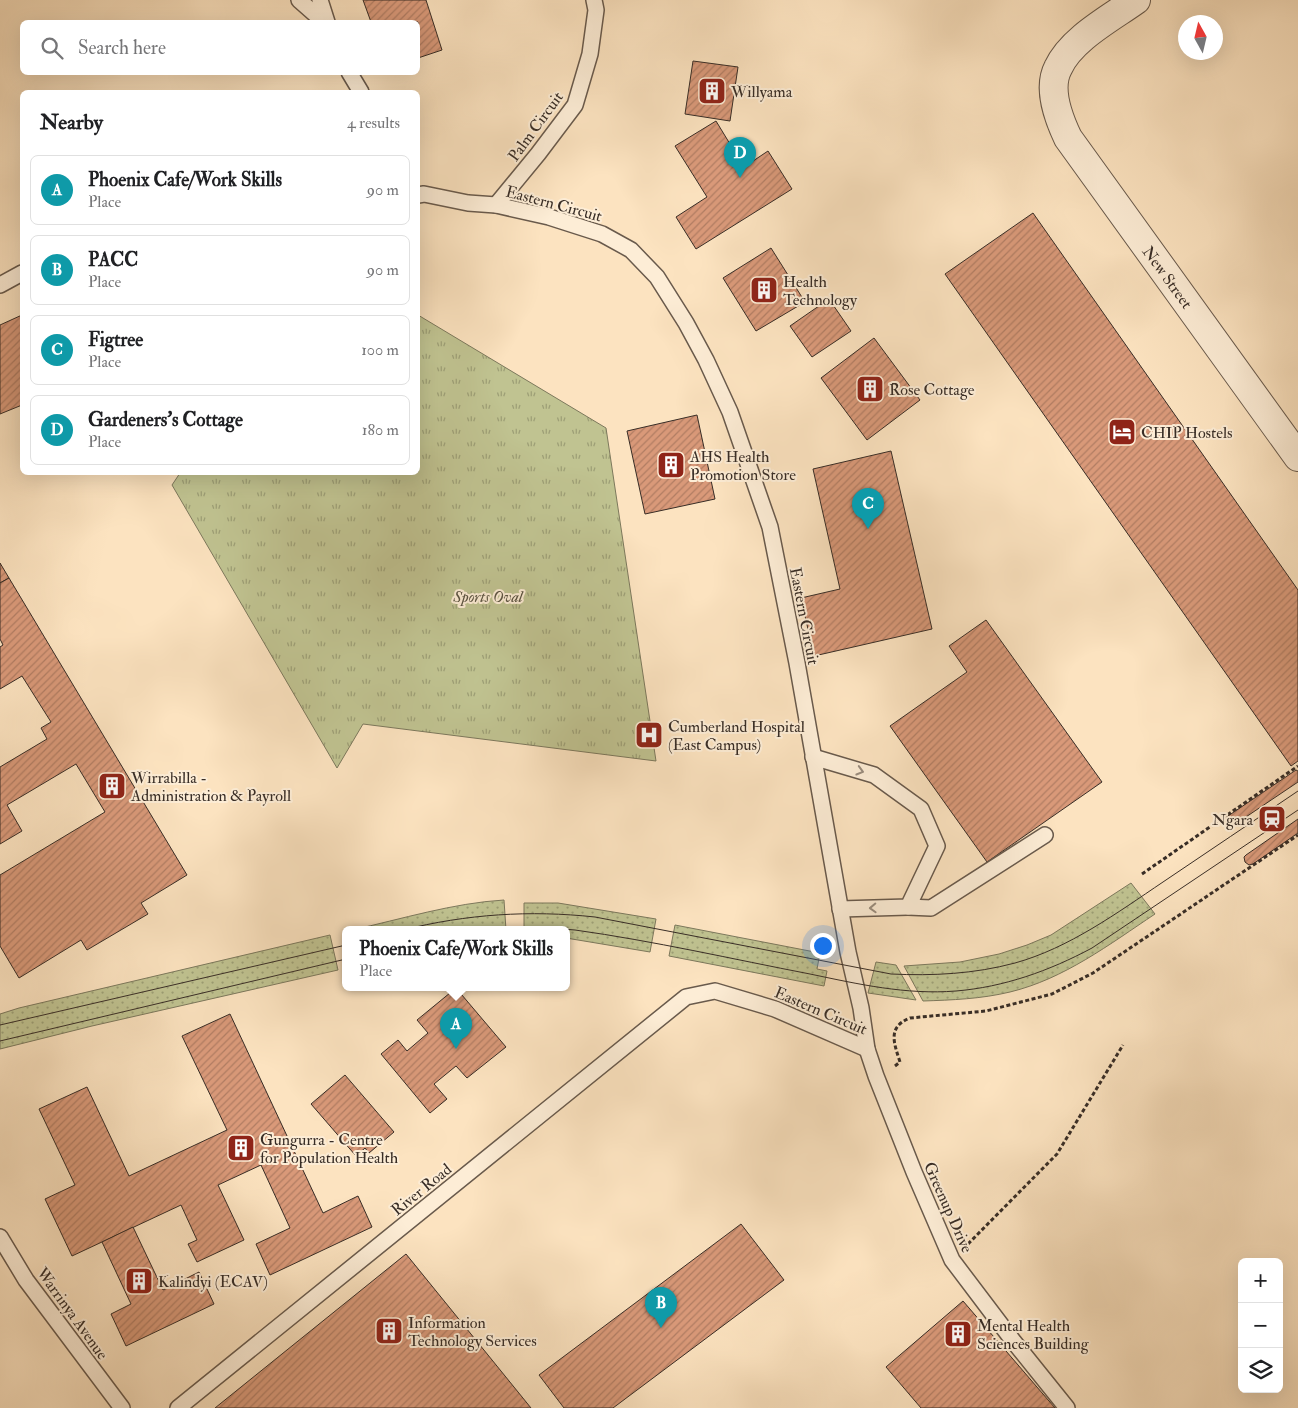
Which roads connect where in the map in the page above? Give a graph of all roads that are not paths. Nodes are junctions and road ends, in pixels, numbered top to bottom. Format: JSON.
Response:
{"nodes":[{"id":1,"x":299,"y":0,"type":"edge"},
{"id":2,"x":320,"y":0,"type":"edge"},
{"id":3,"x":594,"y":0,"type":"edge"},
{"id":4,"x":1136,"y":0,"type":"edge"},
{"id":5,"x":324,"y":20,"type":"edge"},
{"id":6,"x":325,"y":20,"type":"edge"},
{"id":7,"x":351,"y":75,"type":"edge"},
{"id":8,"x":359,"y":90,"type":"edge"},
{"id":9,"x":420,"y":190,"type":"edge"},
{"id":10,"x":496,"y":205,"type":"junction"},
{"id":11,"x":20,"y":274,"type":"edge"},
{"id":12,"x":0,"y":285,"type":"edge"},
{"id":13,"x":1298,"y":457,"type":"edge"},
{"id":14,"x":813,"y":757,"type":"junction"},
{"id":15,"x":1045,"y":835,"type":"dead end"},
{"id":16,"x":908,"y":907,"type":"junction"},
{"id":17,"x":840,"y":909,"type":"junction"},
{"id":18,"x":686,"y":997,"type":"joint"},
{"id":19,"x":868,"y":1049,"type":"junction"},
{"id":20,"x":0,"y":1237,"type":"edge"},
{"id":21,"x":122,"y":1408,"type":"edge"},
{"id":22,"x":178,"y":1408,"type":"edge"},
{"id":23,"x":1067,"y":1408,"type":"edge"}],
"edges":[{"from":1,"to":5,"type":"lane"},
{"from":2,"to":6,"type":"lane"},
{"from":3,"to":10,"type":"lane","name":"Palm Circuit"},
{"from":4,"to":13,"type":"street","name":"New Street"},
{"from":7,"to":8,"type":"lane"},
{"from":9,"to":10,"type":"lane","name":"Eastern Circuit"},
{"from":10,"to":14,"type":"lane","name":"Eastern Circuit"},
{"from":11,"to":12,"type":"lane"},
{"from":14,"to":16,"type":"lane","one_way":true},
{"from":14,"to":17,"type":"lane","name":"Eastern Circuit"},
{"from":15,"to":16,"type":"lane"},
{"from":16,"to":17,"type":"lane","one_way":true},
{"from":17,"to":19,"type":"lane","name":"Eastern Circuit"},
{"from":18,"to":19,"type":"lane","name":"Eastern Circuit"},
{"from":18,"to":22,"type":"lane","name":"River Road"},
{"from":19,"to":23,"type":"lane","name":"Greenup Drive"},
{"from":20,"to":21,"type":"lane","name":"Warrinya Avenue"}]}
